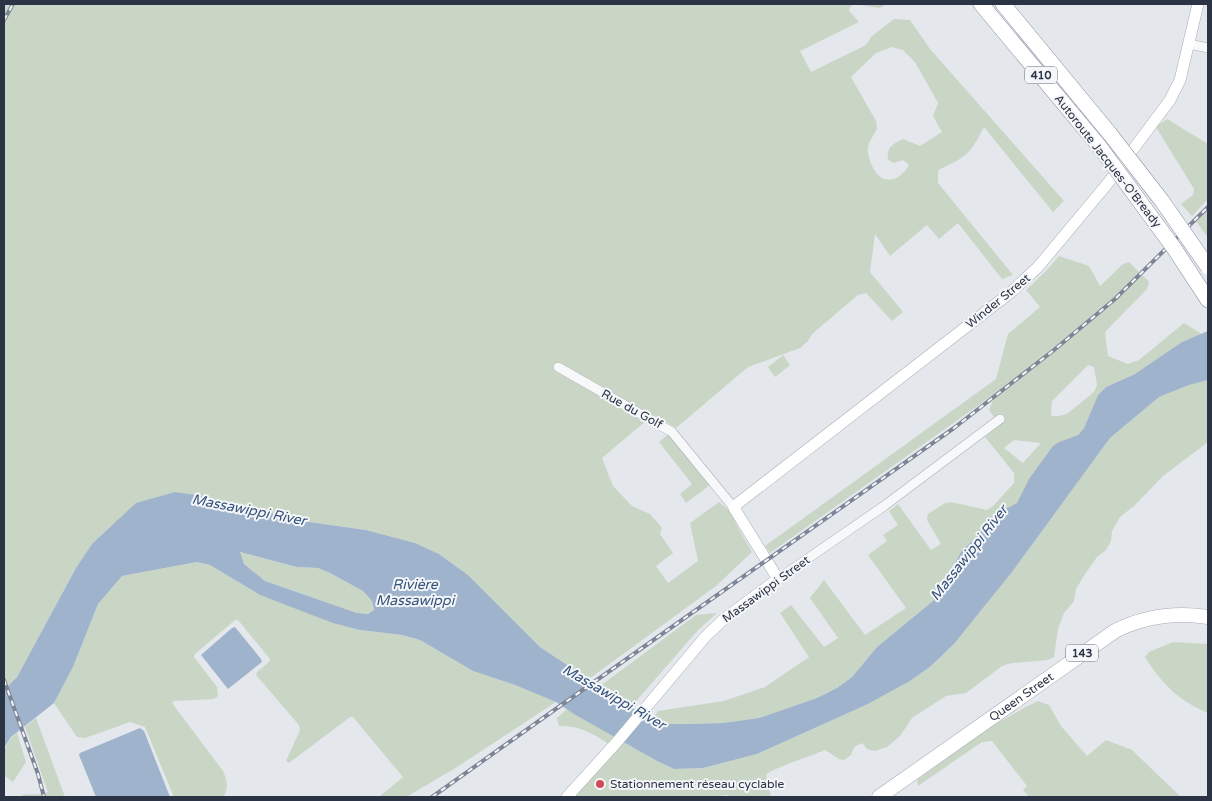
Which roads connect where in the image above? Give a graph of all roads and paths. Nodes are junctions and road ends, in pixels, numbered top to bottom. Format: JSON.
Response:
{"nodes":[{"id":1,"x":981,"y":4,"type":"edge"},
{"id":2,"x":1003,"y":4,"type":"edge"},
{"id":3,"x":1198,"y":4,"type":"edge"},
{"id":4,"x":1189,"y":44,"type":"junction"},
{"id":5,"x":1208,"y":48,"type":"edge"},
{"id":6,"x":1208,"y":267,"type":"edge"},
{"id":7,"x":1208,"y":300,"type":"edge"},
{"id":8,"x":558,"y":367,"type":"dead end"},
{"id":9,"x":1000,"y":419,"type":"dead end"},
{"id":10,"x":734,"y":508,"type":"junction"},
{"id":11,"x":778,"y":579,"type":"junction"},
{"id":12,"x":1206,"y":616,"type":"edge"},
{"id":13,"x":567,"y":797,"type":"edge"},
{"id":14,"x":879,"y":797,"type":"edge"}],
"edges":[{"from":1,"to":7,"type":"highway","name":"Autoroute Jacques-O'Bready","number":"410","bridge":true},
{"from":2,"to":6,"type":"highway","name":"Autoroute Jacques-O'Bready","number":"410","bridge":true},
{"from":3,"to":4,"type":"street","name":"Winder Street"},
{"from":4,"to":5,"type":"street"},
{"from":4,"to":10,"type":"street","name":"Winder Street"},
{"from":8,"to":10,"type":"street","name":"Rue du Golf"},
{"from":9,"to":11,"type":"street","name":"Massawippi Street"},
{"from":10,"to":11,"type":"street"},
{"from":11,"to":13,"type":"street","name":"Massawippi Street"},
{"from":12,"to":14,"type":"main road","name":"Queen Street","number":"143"}]}
